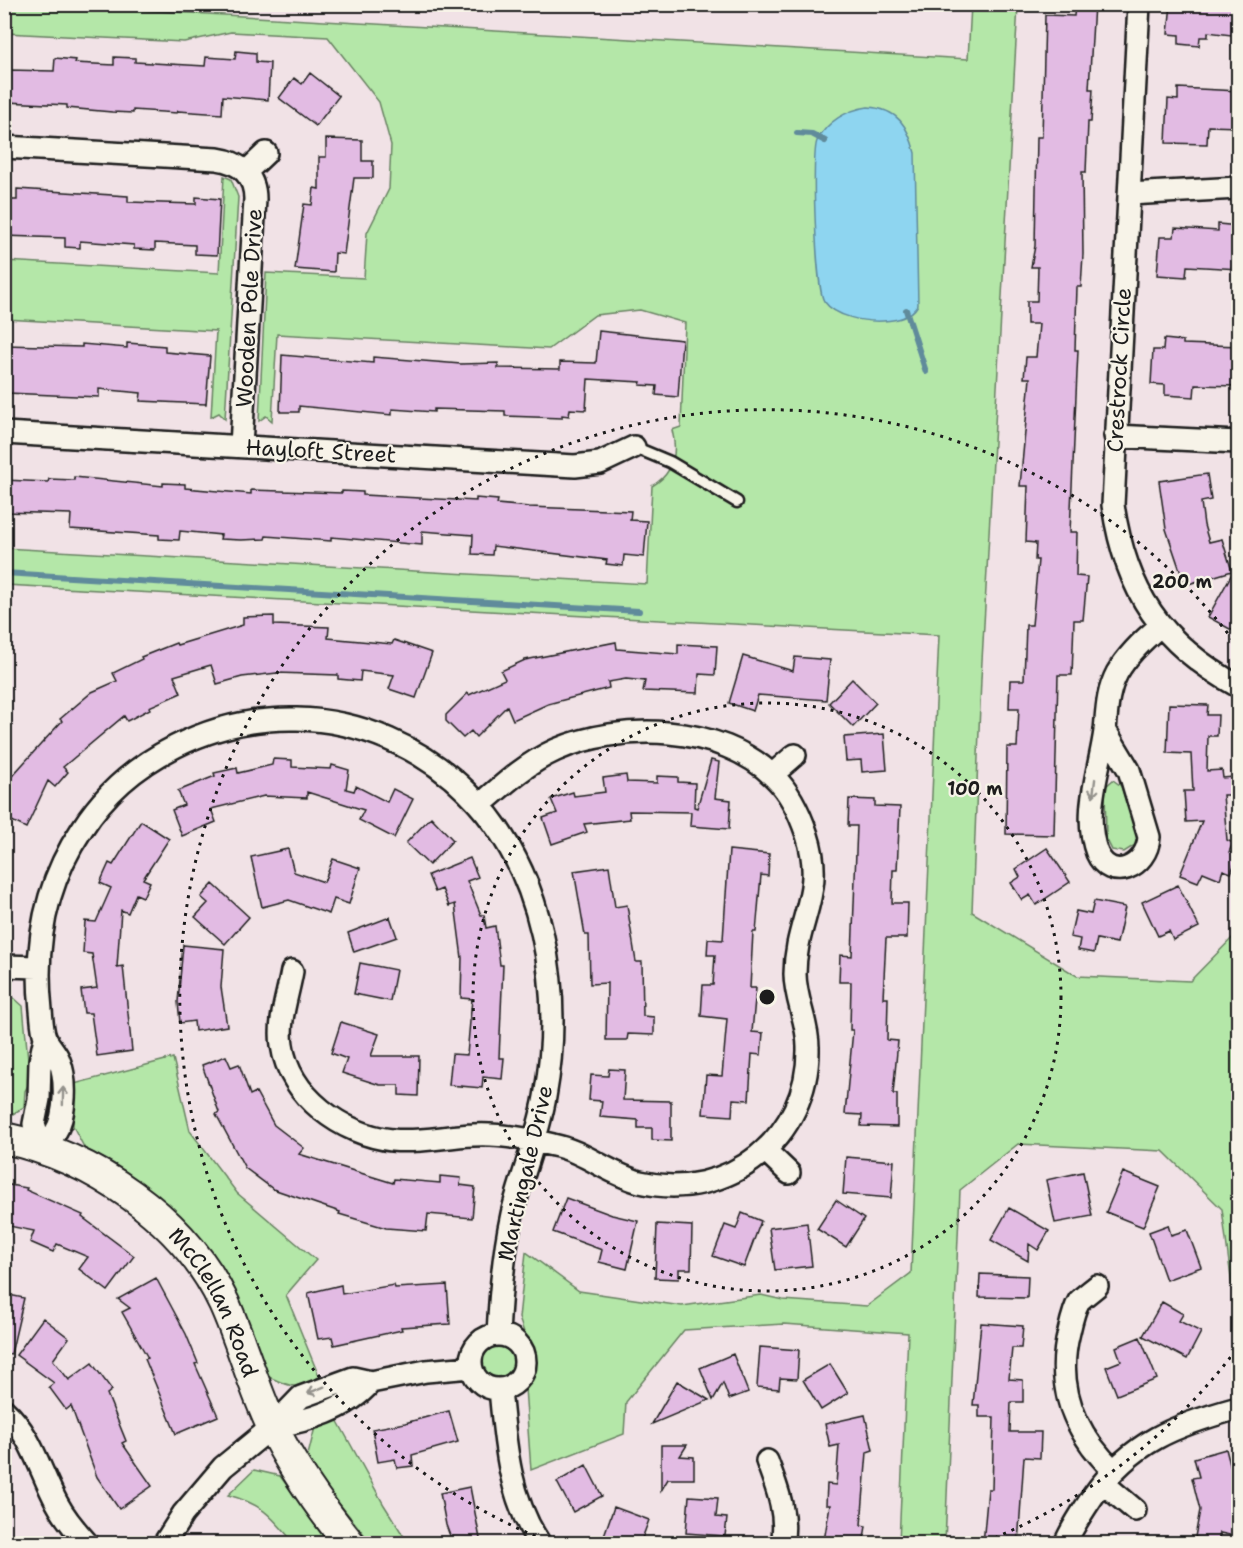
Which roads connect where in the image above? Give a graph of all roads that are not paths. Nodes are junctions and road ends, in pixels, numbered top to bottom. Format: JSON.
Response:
{"nodes":[{"id":1,"x":1139,"y":4,"type":"edge"},
{"id":2,"x":4,"y":147,"type":"edge"},
{"id":3,"x":266,"y":153,"type":"dead end"},
{"id":4,"x":246,"y":172,"type":"junction"},
{"id":5,"x":1239,"y":188,"type":"edge"},
{"id":6,"x":1129,"y":194,"type":"junction"},
{"id":7,"x":4,"y":433,"type":"edge"},
{"id":8,"x":1115,"y":436,"type":"junction"},
{"id":9,"x":1239,"y":442,"type":"edge"},
{"id":10,"x":241,"y":446,"type":"junction"},
{"id":11,"x":634,"y":447,"type":"joint"},
{"id":12,"x":737,"y":502,"type":"dead end"},
{"id":13,"x":1160,"y":626,"type":"junction"},
{"id":14,"x":1239,"y":686,"type":"edge"},
{"id":15,"x":1105,"y":730,"type":"junction"},
{"id":16,"x":795,"y":755,"type":"dead end"},
{"id":17,"x":772,"y":775,"type":"junction"},
{"id":18,"x":480,"y":805,"type":"junction"},
{"id":19,"x":4,"y":966,"type":"edge"},
{"id":20,"x":38,"y":967,"type":"junction"},
{"id":21,"x":292,"y":972,"type":"dead end"},
{"id":22,"x":4,"y":1138,"type":"edge"},
{"id":23,"x":534,"y":1142,"type":"junction"},
{"id":24,"x":41,"y":1148,"type":"junction"},
{"id":25,"x":766,"y":1151,"type":"junction"},
{"id":26,"x":789,"y":1173,"type":"dead end"},
{"id":27,"x":1097,"y":1286,"type":"dead end"},
{"id":28,"x":498,"y":1335,"type":"junction"},
{"id":29,"x":471,"y":1367,"type":"junction"},
{"id":30,"x":500,"y":1389,"type":"junction"},
{"id":31,"x":1239,"y":1408,"type":"edge"},
{"id":32,"x":4,"y":1410,"type":"edge"},
{"id":33,"x":272,"y":1427,"type":"junction"},
{"id":34,"x":767,"y":1461,"type":"dead end"},
{"id":35,"x":1108,"y":1476,"type":"junction"},
{"id":36,"x":1135,"y":1510,"type":"dead end"},
{"id":37,"x":88,"y":1544,"type":"edge"},
{"id":38,"x":164,"y":1544,"type":"edge"},
{"id":39,"x":350,"y":1544,"type":"edge"},
{"id":40,"x":540,"y":1544,"type":"edge"},
{"id":41,"x":782,"y":1544,"type":"edge"},
{"id":42,"x":1065,"y":1544,"type":"edge"}],
"edges":[{"from":1,"to":6,"type":"street","name":"Crestrock Circle"},
{"from":2,"to":4,"type":"street"},
{"from":3,"to":4,"type":"street"},
{"from":4,"to":10,"type":"street","name":"Wooden Pole Drive"},
{"from":5,"to":6,"type":"street"},
{"from":6,"to":8,"type":"street","name":"Crestrock Circle"},
{"from":7,"to":10,"type":"street","name":"Hayloft Street"},
{"from":8,"to":9,"type":"street"},
{"from":8,"to":13,"type":"street","name":"Crestrock Circle"},
{"from":10,"to":11,"type":"street","name":"Hayloft Street"},
{"from":11,"to":12,"type":"lane"},
{"from":13,"to":14,"type":"street","name":"Crestrock Circle"},
{"from":13,"to":15,"type":"street"},
{"from":15,"to":15,"type":"street","one_way":true},
{"from":16,"to":17,"type":"street"},
{"from":17,"to":18,"type":"street"},
{"from":17,"to":25,"type":"street"},
{"from":18,"to":20,"type":"street","name":"Martingale Drive"},
{"from":18,"to":23,"type":"street","name":"Martingale Drive"},
{"from":19,"to":20,"type":"street"},
{"from":20,"to":24,"type":"street","name":"Martingale Drive"},
{"from":21,"to":23,"type":"street"},
{"from":22,"to":24,"type":"street","name":"McClellan Road"},
{"from":23,"to":25,"type":"street"},
{"from":23,"to":28,"type":"street","name":"Martingale Drive"},
{"from":24,"to":33,"type":"street","name":"McClellan Road"},
{"from":25,"to":26,"type":"street"},
{"from":27,"to":35,"type":"street"},
{"from":28,"to":29,"type":"street"},
{"from":28,"to":30,"type":"street"},
{"from":29,"to":30,"type":"street"},
{"from":29,"to":33,"type":"street"},
{"from":30,"to":40,"type":"street"},
{"from":31,"to":35,"type":"street"},
{"from":32,"to":37,"type":"street"},
{"from":33,"to":38,"type":"street"},
{"from":33,"to":39,"type":"street","name":"McClellan Road"},
{"from":34,"to":41,"type":"street"},
{"from":35,"to":36,"type":"street"},
{"from":35,"to":42,"type":"street"}]}
